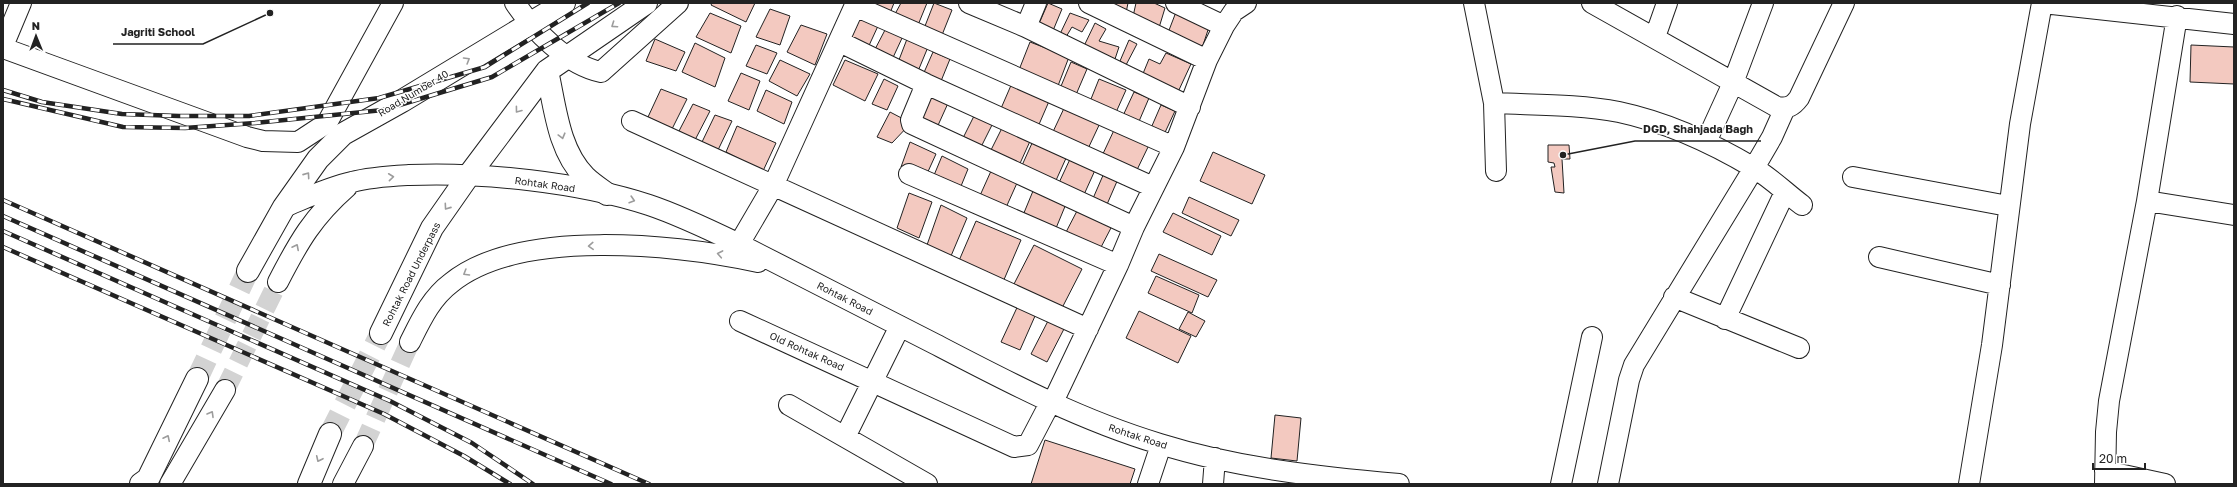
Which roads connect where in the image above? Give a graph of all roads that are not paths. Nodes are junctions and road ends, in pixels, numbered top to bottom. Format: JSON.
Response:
{"nodes":[{"id":1,"x":22,"y":3,"type":"edge"},
{"id":2,"x":393,"y":3,"type":"edge"},
{"id":3,"x":515,"y":3,"type":"edge"},
{"id":4,"x":564,"y":3,"type":"edge"},
{"id":5,"x":646,"y":3,"type":"edge"},
{"id":6,"x":678,"y":3,"type":"edge"},
{"id":7,"x":969,"y":3,"type":"edge"},
{"id":8,"x":1036,"y":3,"type":"edge"},
{"id":9,"x":1089,"y":3,"type":"edge"},
{"id":10,"x":1176,"y":3,"type":"edge"},
{"id":11,"x":1246,"y":3,"type":"edge"},
{"id":12,"x":1474,"y":3,"type":"edge"},
{"id":13,"x":1592,"y":3,"type":"edge"},
{"id":14,"x":1667,"y":3,"type":"edge"},
{"id":15,"x":1763,"y":3,"type":"edge"},
{"id":16,"x":1844,"y":3,"type":"edge"},
{"id":17,"x":2042,"y":3,"type":"edge"},
{"id":18,"x":856,"y":4,"type":"edge"},
{"id":19,"x":2177,"y":16,"type":"junction"},
{"id":20,"x":529,"y":24,"type":"junction"},
{"id":21,"x":2234,"y":24,"type":"edge"},
{"id":22,"x":1224,"y":26,"type":"junction"},
{"id":23,"x":1026,"y":27,"type":"junction"},
{"id":24,"x":1655,"y":37,"type":"junction"},
{"id":25,"x":840,"y":42,"type":"junction"},
{"id":26,"x":3,"y":47,"type":"edge"},
{"id":27,"x":567,"y":57,"type":"junction"},
{"id":28,"x":1207,"y":60,"type":"junction"},
{"id":29,"x":547,"y":71,"type":"junction"},
{"id":30,"x":1733,"y":83,"type":"junction"},
{"id":31,"x":926,"y":84,"type":"junction"},
{"id":32,"x":1494,"y":103,"type":"junction"},
{"id":33,"x":1190,"y":107,"type":"junction"},
{"id":34,"x":1785,"y":108,"type":"junction"},
{"id":35,"x":632,"y":121,"type":"dead end"},
{"id":36,"x":1706,"y":142,"type":"junction"},
{"id":37,"x":1174,"y":147,"type":"junction"},
{"id":38,"x":1754,"y":168,"type":"junction"},
{"id":39,"x":1496,"y":171,"type":"dead end"},
{"id":40,"x":909,"y":174,"type":"dead end"},
{"id":41,"x":469,"y":175,"type":"junction"},
{"id":42,"x":1853,"y":177,"type":"dead end"},
{"id":43,"x":352,"y":182,"type":"junction"},
{"id":44,"x":773,"y":186,"type":"junction"},
{"id":45,"x":1153,"y":187,"type":"junction"},
{"id":46,"x":1785,"y":192,"type":"junction"},
{"id":47,"x":607,"y":194,"type":"junction"},
{"id":48,"x":2147,"y":201,"type":"junction"},
{"id":49,"x":1802,"y":205,"type":"dead end"},
{"id":50,"x":2008,"y":206,"type":"junction"},
{"id":51,"x":284,"y":207,"type":"junction"},
{"id":52,"x":2234,"y":215,"type":"edge"},
{"id":53,"x":1134,"y":227,"type":"junction"},
{"id":54,"x":739,"y":244,"type":"junction"},
{"id":55,"x":1879,"y":257,"type":"dead end"},
{"id":56,"x":1118,"y":265,"type":"junction"},
{"id":57,"x":786,"y":268,"type":"junction"},
{"id":58,"x":248,"y":271,"type":"tunnel mouth"},
{"id":59,"x":278,"y":282,"type":"tunnel mouth"},
{"id":60,"x":2000,"y":285,"type":"junction"},
{"id":61,"x":1674,"y":297,"type":"junction"},
{"id":62,"x":1725,"y":319,"type":"junction"},
{"id":63,"x":740,"y":321,"type":"dead end"},
{"id":64,"x":900,"y":326,"type":"junction"},
{"id":65,"x":1088,"y":329,"type":"junction"},
{"id":66,"x":381,"y":333,"type":"tunnel mouth"},
{"id":67,"x":1592,"y":337,"type":"dead end"},
{"id":68,"x":410,"y":342,"type":"tunnel mouth"},
{"id":69,"x":1800,"y":348,"type":"dead end"},
{"id":70,"x":197,"y":379,"type":"tunnel mouth"},
{"id":71,"x":873,"y":381,"type":"junction"},
{"id":72,"x":225,"y":390,"type":"tunnel mouth"},
{"id":73,"x":1051,"y":404,"type":"junction"},
{"id":74,"x":789,"y":405,"type":"dead end"},
{"id":75,"x":330,"y":434,"type":"tunnel mouth"},
{"id":76,"x":845,"y":437,"type":"junction"},
{"id":77,"x":1161,"y":445,"type":"junction"},
{"id":78,"x":363,"y":446,"type":"tunnel mouth"},
{"id":79,"x":1215,"y":458,"type":"junction"},
{"id":80,"x":156,"y":475,"type":"edge"},
{"id":81,"x":2105,"y":478,"type":"edge"},
{"id":82,"x":141,"y":484,"type":"edge"},
{"id":83,"x":170,"y":484,"type":"edge"},
{"id":84,"x":309,"y":484,"type":"edge"},
{"id":85,"x":343,"y":484,"type":"edge"},
{"id":86,"x":927,"y":484,"type":"edge"},
{"id":87,"x":1148,"y":484,"type":"edge"},
{"id":88,"x":1213,"y":484,"type":"edge"},
{"id":89,"x":1399,"y":484,"type":"edge"},
{"id":90,"x":1561,"y":484,"type":"edge"},
{"id":91,"x":1608,"y":484,"type":"edge"},
{"id":92,"x":1969,"y":484,"type":"edge"},
{"id":93,"x":2165,"y":484,"type":"edge"}],
"edges":[{"from":1,"to":26,"type":"street"},
{"from":2,"to":26,"type":"street"},
{"from":3,"to":20,"type":"street"},
{"from":4,"to":20,"type":"main road","name":"Road Number 40"},
{"from":5,"to":27,"type":"main road","one_way":true},
{"from":6,"to":27,"type":"street"},
{"from":7,"to":23,"type":"street"},
{"from":8,"to":23,"type":"street"},
{"from":9,"to":28,"type":"street"},
{"from":10,"to":22,"type":"street"},
{"from":11,"to":22,"type":"street"},
{"from":12,"to":32,"type":"street"},
{"from":13,"to":24,"type":"street"},
{"from":14,"to":24,"type":"street"},
{"from":15,"to":30,"type":"street"},
{"from":16,"to":34,"type":"street"},
{"from":17,"to":19,"type":"street"},
{"from":17,"to":50,"type":"street"},
{"from":18,"to":25,"type":"street"},
{"from":18,"to":37,"type":"street"},
{"from":19,"to":21,"type":"street"},
{"from":19,"to":48,"type":"street"},
{"from":20,"to":27,"type":"street"},
{"from":51,"to":20,"type":"main road","name":"Road Number 40","one_way":true},
{"from":22,"to":28,"type":"street"},
{"from":23,"to":33,"type":"street"},
{"from":24,"to":30,"type":"street"},
{"from":25,"to":31,"type":"street"},
{"from":25,"to":44,"type":"street"},
{"from":27,"to":29,"type":"main road"},
{"from":28,"to":33,"type":"street"},
{"from":29,"to":41,"type":"main road","one_way":true},
{"from":29,"to":47,"type":"main road","one_way":true},
{"from":30,"to":34,"type":"street"},
{"from":30,"to":36,"type":"street"},
{"from":31,"to":45,"type":"street"},
{"from":31,"to":53,"type":"street"},
{"from":32,"to":36,"type":"street"},
{"from":32,"to":39,"type":"street"},
{"from":33,"to":37,"type":"street"},
{"from":34,"to":38,"type":"street"},
{"from":35,"to":44,"type":"street"},
{"from":36,"to":38,"type":"street"},
{"from":37,"to":45,"type":"street"},
{"from":38,"to":46,"type":"street"},
{"from":38,"to":61,"type":"street"},
{"from":40,"to":56,"type":"street"},
{"from":43,"to":41,"type":"street","name":"Rohtak Road","one_way":true},
{"from":41,"to":47,"type":"street","name":"Rohtak Road"},
{"from":41,"to":66,"type":"main road","name":"Rohtak Road Underpass","one_way":true},
{"from":42,"to":50,"type":"street"},
{"from":43,"to":51,"type":"street","name":"Rohtak Road"},
{"from":59,"to":43,"type":"street","one_way":true},
{"from":44,"to":54,"type":"street"},
{"from":44,"to":65,"type":"street"},
{"from":45,"to":53,"type":"street"},
{"from":46,"to":49,"type":"street"},
{"from":46,"to":62,"type":"street"},
{"from":47,"to":54,"type":"street","name":"Rohtak Road","one_way":true},
{"from":48,"to":52,"type":"street"},
{"from":48,"to":81,"type":"street"},
{"from":50,"to":60,"type":"street"},
{"from":51,"to":58,"type":"main road"},
{"from":53,"to":56,"type":"street"},
{"from":54,"to":57,"type":"street","name":"Rohtak Road"},
{"from":55,"to":60,"type":"street"},
{"from":56,"to":65,"type":"street"},
{"from":57,"to":64,"type":"street","name":"Rohtak Road"},
{"from":57,"to":68,"type":"street","one_way":true},
{"from":60,"to":92,"type":"street"},
{"from":61,"to":62,"type":"street"},
{"from":61,"to":91,"type":"street"},
{"from":62,"to":69,"type":"street"},
{"from":63,"to":71,"type":"street","name":"Old Rohtak Road"},
{"from":64,"to":71,"type":"street"},
{"from":64,"to":73,"type":"street","name":"Rohtak Road"},
{"from":65,"to":73,"type":"street"},
{"from":67,"to":90,"type":"street"},
{"from":80,"to":70,"type":"main road","one_way":true},
{"from":71,"to":73,"type":"street","name":"Old Rohtak Road"},
{"from":71,"to":76,"type":"street"},
{"from":83,"to":72,"type":"street","one_way":true},
{"from":73,"to":77,"type":"street","name":"Rohtak Road"},
{"from":74,"to":76,"type":"street"},
{"from":75,"to":84,"type":"main road","one_way":true},
{"from":76,"to":86,"type":"street"},
{"from":77,"to":79,"type":"street","name":"Rohtak Road"},
{"from":77,"to":87,"type":"street"},
{"from":78,"to":85,"type":"street"},
{"from":79,"to":88,"type":"street"},
{"from":79,"to":89,"type":"street","name":"Rohtak Road"},
{"from":80,"to":82,"type":"main road"},
{"from":81,"to":93,"type":"street"}]}
